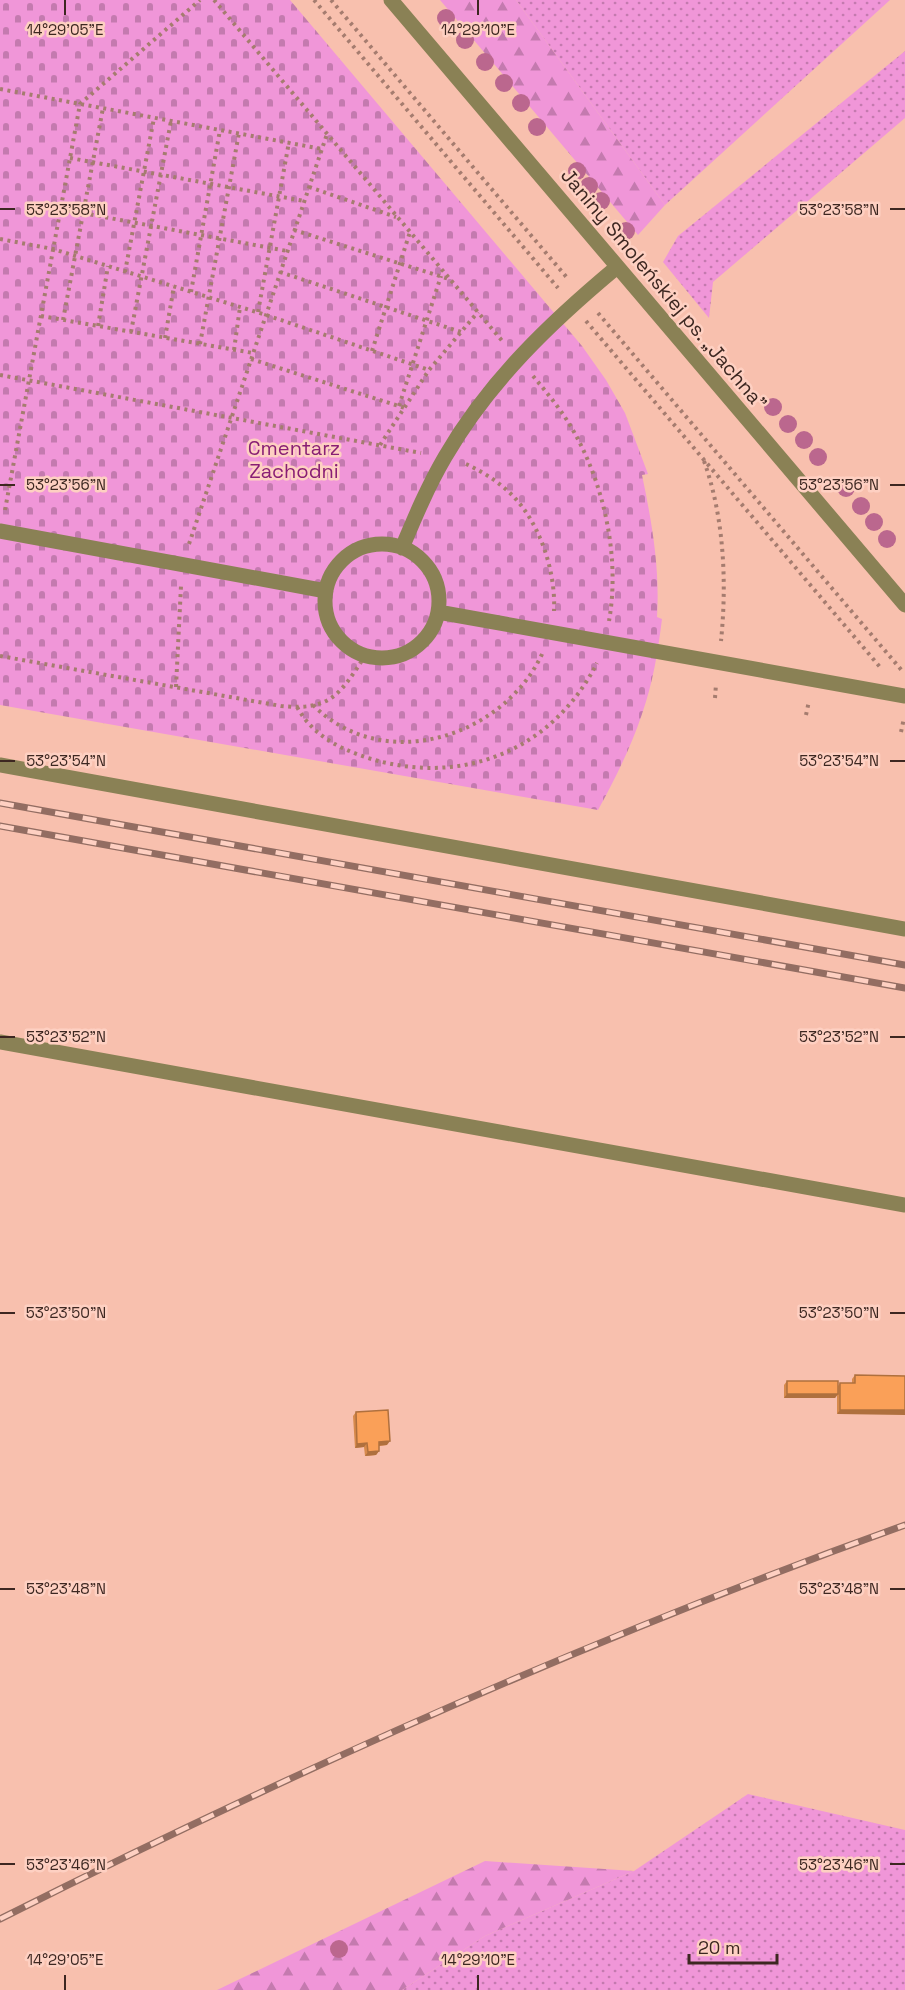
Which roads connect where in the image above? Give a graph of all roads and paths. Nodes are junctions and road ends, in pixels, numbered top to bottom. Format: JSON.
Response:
{"nodes":[{"id":1,"x":200,"y":0,"type":"edge"},
{"id":2,"x":314,"y":0,"type":"edge"},
{"id":3,"x":331,"y":0,"type":"edge"},
{"id":4,"x":391,"y":0,"type":"edge"},
{"id":5,"x":0,"y":89,"type":"edge"},
{"id":6,"x":80,"y":104,"type":"junction"},
{"id":7,"x":103,"y":108,"type":"junction"},
{"id":8,"x":154,"y":118,"type":"junction"},
{"id":9,"x":171,"y":121,"type":"junction"},
{"id":10,"x":220,"y":130,"type":"junction"},
{"id":11,"x":239,"y":133,"type":"junction"},
{"id":12,"x":327,"y":134,"type":"dead end"},
{"id":13,"x":289,"y":142,"type":"junction"},
{"id":14,"x":322,"y":149,"type":"junction"},
{"id":15,"x":70,"y":158,"type":"junction"},
{"id":16,"x":93,"y":162,"type":"junction"},
{"id":17,"x":144,"y":172,"type":"junction"},
{"id":18,"x":161,"y":175,"type":"junction"},
{"id":19,"x":211,"y":184,"type":"junction"},
{"id":20,"x":229,"y":187,"type":"junction"},
{"id":21,"x":309,"y":187,"type":"junction"},
{"id":22,"x":279,"y":197,"type":"junction"},
{"id":23,"x":304,"y":201,"type":"junction"},
{"id":24,"x":61,"y":210,"type":"junction"},
{"id":25,"x":83,"y":214,"type":"junction"},
{"id":26,"x":398,"y":218,"type":"dead end"},
{"id":27,"x":134,"y":223,"type":"junction"},
{"id":28,"x":151,"y":226,"type":"junction"},
{"id":29,"x":294,"y":230,"type":"junction"},
{"id":30,"x":410,"y":232,"type":"dead end"},
{"id":31,"x":201,"y":235,"type":"junction"},
{"id":32,"x":219,"y":238,"type":"junction"},
{"id":33,"x":0,"y":239,"type":"edge"},
{"id":34,"x":270,"y":248,"type":"junction"},
{"id":35,"x":53,"y":249,"type":"junction"},
{"id":36,"x":287,"y":251,"type":"junction"},
{"id":37,"x":75,"y":256,"type":"junction"},
{"id":38,"x":400,"y":263,"type":"junction"},
{"id":39,"x":108,"y":266,"type":"junction"},
{"id":40,"x":617,"y":267,"type":"junction"},
{"id":41,"x":125,"y":272,"type":"junction"},
{"id":42,"x":280,"y":272,"type":"junction"},
{"id":43,"x":441,"y":276,"type":"junction"},
{"id":44,"x":142,"y":277,"type":"junction"},
{"id":45,"x":450,"y":279,"type":"dead end"},
{"id":46,"x":174,"y":286,"type":"junction"},
{"id":47,"x":191,"y":292,"type":"junction"},
{"id":48,"x":209,"y":297,"type":"junction"},
{"id":49,"x":578,"y":300,"type":"junction"},
{"id":50,"x":240,"y":307,"type":"junction"},
{"id":51,"x":386,"y":307,"type":"junction"},
{"id":52,"x":258,"y":312,"type":"junction"},
{"id":53,"x":478,"y":312,"type":"dead end"},
{"id":54,"x":266,"y":315,"type":"junction"},
{"id":55,"x":41,"y":316,"type":"junction"},
{"id":56,"x":63,"y":320,"type":"junction"},
{"id":57,"x":427,"y":321,"type":"junction"},
{"id":58,"x":98,"y":326,"type":"junction"},
{"id":59,"x":131,"y":332,"type":"junction"},
{"id":60,"x":461,"y":332,"type":"junction"},
{"id":61,"x":165,"y":338,"type":"junction"},
{"id":62,"x":200,"y":344,"type":"junction"},
{"id":63,"x":234,"y":350,"type":"junction"},
{"id":64,"x":372,"y":351,"type":"junction"},
{"id":65,"x":252,"y":356,"type":"junction"},
{"id":66,"x":412,"y":365,"type":"junction"},
{"id":67,"x":429,"y":370,"type":"junction"},
{"id":68,"x":0,"y":375,"type":"edge"},
{"id":69,"x":29,"y":380,"type":"junction"},
{"id":70,"x":399,"y":406,"type":"junction"},
{"id":71,"x":405,"y":408,"type":"junction"},
{"id":72,"x":231,"y":418,"type":"junction"},
{"id":73,"x":380,"y":445,"type":"junction"},
{"id":74,"x":445,"y":457,"type":"junction"},
{"id":75,"x":702,"y":458,"type":"junction"},
{"id":76,"x":1,"y":531,"type":"edge"},
{"id":77,"x":402,"y":548,"type":"junction"},
{"id":78,"x":182,"y":564,"type":"junction"},
{"id":79,"x":326,"y":591,"type":"junction"},
{"id":80,"x":905,"y":605,"type":"edge"},
{"id":81,"x":438,"y":612,"type":"junction"},
{"id":82,"x":551,"y":632,"type":"junction"},
{"id":83,"x":0,"y":656,"type":"edge"},
{"id":84,"x":365,"y":656,"type":"junction"},
{"id":85,"x":719,"y":662,"type":"junction"},
{"id":86,"x":905,"y":674,"type":"edge"},
{"id":87,"x":176,"y":687,"type":"junction"},
{"id":88,"x":905,"y":696,"type":"edge"},
{"id":89,"x":715,"y":698,"type":"dead end"},
{"id":90,"x":313,"y":705,"type":"junction"},
{"id":91,"x":905,"y":712,"type":"edge"},
{"id":92,"x":901,"y":732,"type":"dead end"},
{"id":93,"x":0,"y":765,"type":"edge"},
{"id":94,"x":905,"y":929,"type":"edge"},
{"id":95,"x":0,"y":1042,"type":"edge"},
{"id":96,"x":905,"y":1205,"type":"edge"}],
"edges":[{"from":1,"to":6,"type":"path"},
{"from":2,"to":49,"type":"path"},
{"from":3,"to":49,"type":"path"},
{"from":4,"to":40,"type":"street","name":"Janiny Smoleńskiej ps. „Jachna”"},
{"from":5,"to":6,"type":"path"},
{"from":6,"to":7,"type":"path"},
{"from":6,"to":15,"type":"path"},
{"from":7,"to":8,"type":"path"},
{"from":7,"to":16,"type":"path"},
{"from":8,"to":9,"type":"path"},
{"from":8,"to":17,"type":"path"},
{"from":9,"to":10,"type":"path"},
{"from":9,"to":18,"type":"path"},
{"from":10,"to":11,"type":"path"},
{"from":10,"to":19,"type":"path"},
{"from":11,"to":13,"type":"path"},
{"from":11,"to":20,"type":"path"},
{"from":12,"to":14,"type":"path"},
{"from":13,"to":14,"type":"path"},
{"from":13,"to":22,"type":"path"},
{"from":14,"to":21,"type":"path"},
{"from":15,"to":16,"type":"path"},
{"from":15,"to":24,"type":"path"},
{"from":16,"to":17,"type":"path"},
{"from":16,"to":25,"type":"path"},
{"from":17,"to":18,"type":"path"},
{"from":17,"to":27,"type":"path"},
{"from":18,"to":19,"type":"path"},
{"from":18,"to":28,"type":"path"},
{"from":19,"to":20,"type":"path"},
{"from":19,"to":31,"type":"path"},
{"from":20,"to":22,"type":"path"},
{"from":20,"to":32,"type":"path"},
{"from":21,"to":23,"type":"path"},
{"from":21,"to":26,"type":"path"},
{"from":22,"to":23,"type":"path"},
{"from":22,"to":34,"type":"path"},
{"from":23,"to":29,"type":"path"},
{"from":24,"to":25,"type":"path"},
{"from":24,"to":35,"type":"path"},
{"from":25,"to":27,"type":"path"},
{"from":25,"to":37,"type":"path"},
{"from":27,"to":28,"type":"path"},
{"from":27,"to":41,"type":"path"},
{"from":28,"to":31,"type":"path"},
{"from":28,"to":44,"type":"path"},
{"from":29,"to":36,"type":"path"},
{"from":29,"to":38,"type":"path"},
{"from":30,"to":38,"type":"path"},
{"from":31,"to":32,"type":"path"},
{"from":31,"to":47,"type":"path"},
{"from":32,"to":34,"type":"path"},
{"from":32,"to":48,"type":"path"},
{"from":33,"to":35,"type":"path"},
{"from":34,"to":36,"type":"path"},
{"from":34,"to":52,"type":"path"},
{"from":35,"to":37,"type":"path"},
{"from":35,"to":55,"type":"path"},
{"from":36,"to":42,"type":"path"},
{"from":37,"to":39,"type":"path"},
{"from":37,"to":56,"type":"path"},
{"from":38,"to":43,"type":"path"},
{"from":38,"to":51,"type":"path"},
{"from":39,"to":41,"type":"path"},
{"from":39,"to":58,"type":"path"},
{"from":40,"to":49,"type":"street"},
{"from":40,"to":80,"type":"street","name":"Janiny Smoleńskiej ps. „Jachna”"},
{"from":41,"to":44,"type":"path"},
{"from":42,"to":51,"type":"path"},
{"from":42,"to":54,"type":"path"},
{"from":43,"to":45,"type":"path"},
{"from":43,"to":57,"type":"path"},
{"from":44,"to":46,"type":"path"},
{"from":44,"to":59,"type":"path"},
{"from":46,"to":47,"type":"path"},
{"from":46,"to":61,"type":"path"},
{"from":47,"to":48,"type":"path"},
{"from":48,"to":50,"type":"path"},
{"from":48,"to":62,"type":"path"},
{"from":49,"to":74,"type":"street"},
{"from":49,"to":75,"type":"path"},
{"from":49,"to":86,"type":"path"},
{"from":50,"to":52,"type":"path"},
{"from":50,"to":63,"type":"path"},
{"from":51,"to":57,"type":"path"},
{"from":51,"to":64,"type":"path"},
{"from":52,"to":54,"type":"path"},
{"from":53,"to":60,"type":"path"},
{"from":54,"to":64,"type":"path"},
{"from":54,"to":65,"type":"path"},
{"from":55,"to":56,"type":"path"},
{"from":55,"to":69,"type":"path"},
{"from":56,"to":58,"type":"path"},
{"from":57,"to":60,"type":"path"},
{"from":57,"to":66,"type":"path"},
{"from":58,"to":59,"type":"path"},
{"from":59,"to":61,"type":"path"},
{"from":60,"to":67,"type":"path"},
{"from":61,"to":62,"type":"path"},
{"from":62,"to":63,"type":"path"},
{"from":63,"to":65,"type":"path"},
{"from":64,"to":66,"type":"path"},
{"from":65,"to":70,"type":"path"},
{"from":65,"to":72,"type":"path"},
{"from":66,"to":67,"type":"path"},
{"from":66,"to":70,"type":"path"},
{"from":67,"to":71,"type":"path"},
{"from":68,"to":69,"type":"path"},
{"from":69,"to":72,"type":"path"},
{"from":69,"to":76,"type":"path"},
{"from":70,"to":71,"type":"path"},
{"from":71,"to":73,"type":"path"},
{"from":72,"to":73,"type":"path"},
{"from":72,"to":78,"type":"path"},
{"from":73,"to":74,"type":"path"},
{"from":74,"to":77,"type":"street"},
{"from":74,"to":82,"type":"path"},
{"from":75,"to":85,"type":"path"},
{"from":75,"to":88,"type":"path"},
{"from":76,"to":78,"type":"street"},
{"from":77,"to":79,"type":"street"},
{"from":77,"to":81,"type":"street"},
{"from":78,"to":79,"type":"street"},
{"from":78,"to":87,"type":"path"},
{"from":79,"to":84,"type":"street"},
{"from":81,"to":82,"type":"street"},
{"from":81,"to":84,"type":"street"},
{"from":82,"to":85,"type":"street"},
{"from":82,"to":90,"type":"path"},
{"from":83,"to":87,"type":"path"},
{"from":84,"to":90,"type":"path"},
{"from":85,"to":88,"type":"street"},
{"from":85,"to":89,"type":"path"},
{"from":87,"to":90,"type":"path"},
{"from":91,"to":92,"type":"path"},
{"from":93,"to":94,"type":"street"},
{"from":95,"to":96,"type":"street"}]}
